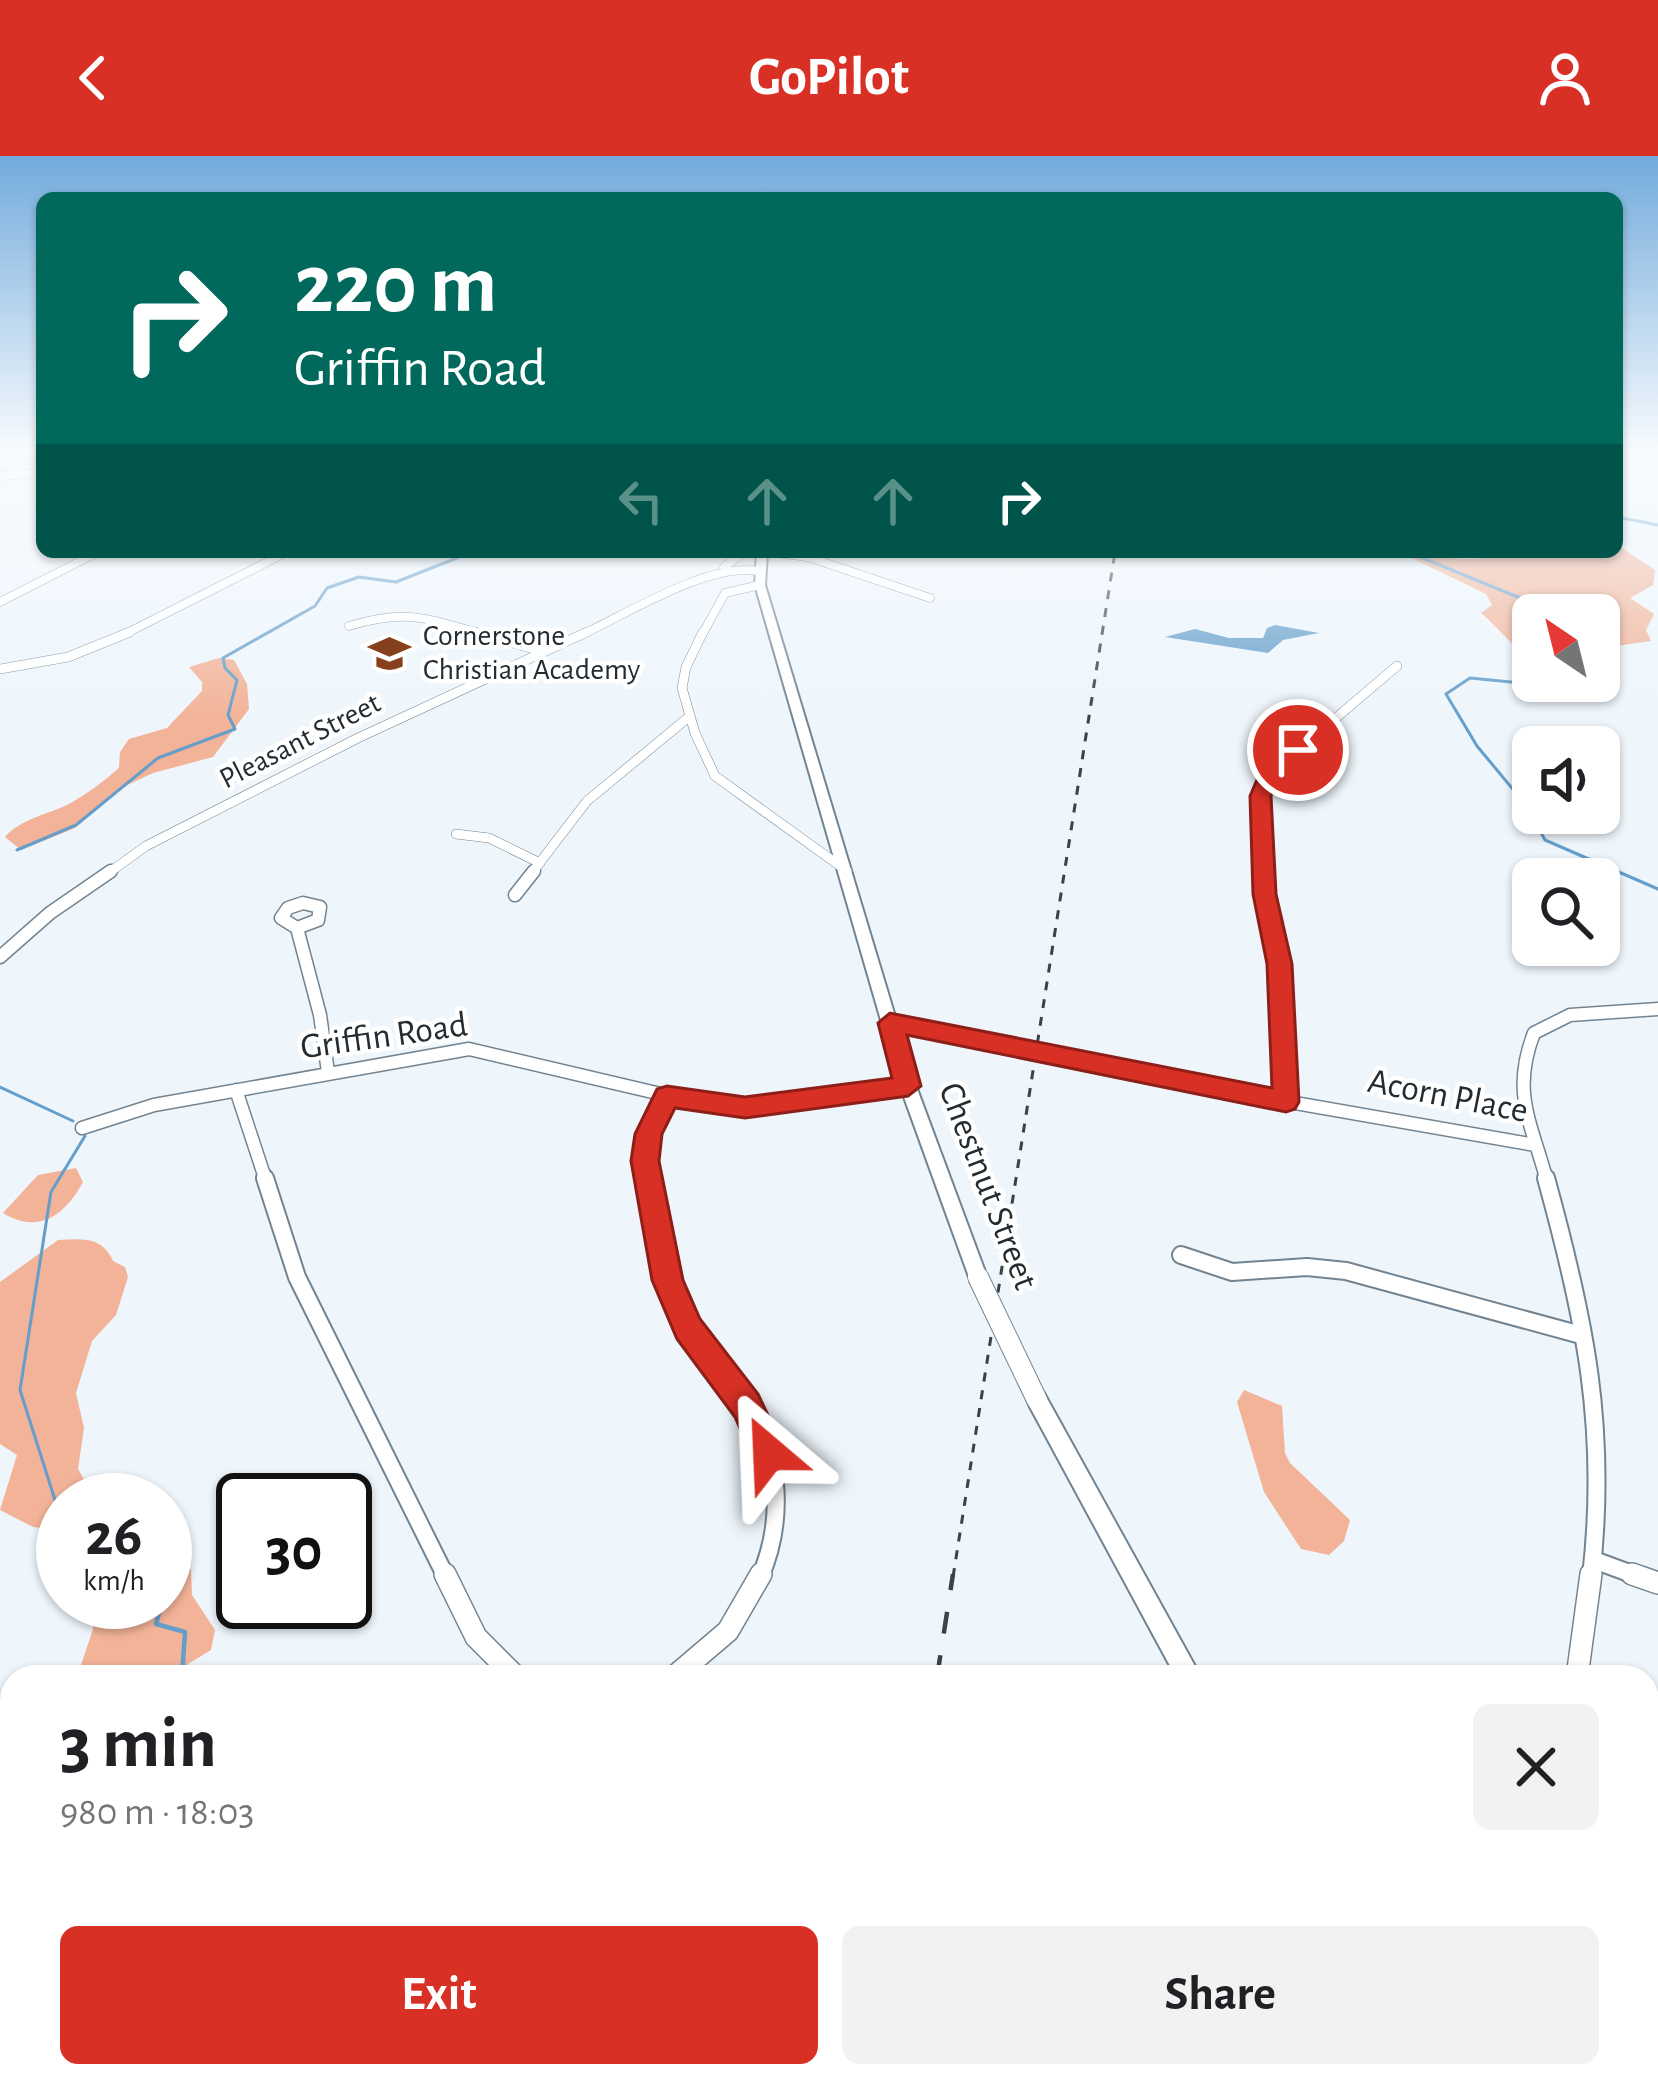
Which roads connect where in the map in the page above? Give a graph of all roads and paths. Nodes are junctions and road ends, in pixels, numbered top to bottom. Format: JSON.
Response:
{"nodes":[{"id":1,"x":86,"y":558,"type":"edge"},
{"id":2,"x":274,"y":558,"type":"edge"},
{"id":3,"x":808,"y":558,"type":"edge"},
{"id":4,"x":759,"y":561,"type":"edge"},
{"id":5,"x":732,"y":564,"type":"junction"},
{"id":6,"x":930,"y":598,"type":"dead end"},
{"id":7,"x":0,"y":602,"type":"edge"},
{"id":8,"x":350,"y":626,"type":"dead end"},
{"id":9,"x":544,"y":652,"type":"junction"},
{"id":10,"x":1397,"y":666,"type":"dead end"},
{"id":11,"x":0,"y":669,"type":"edge"},
{"id":12,"x":690,"y":716,"type":"junction"},
{"id":13,"x":456,"y":834,"type":"dead end"},
{"id":14,"x":540,"y":863,"type":"junction"},
{"id":15,"x":847,"y":871,"type":"junction"},
{"id":16,"x":515,"y":896,"type":"dead end"},
{"id":17,"x":297,"y":928,"type":"dead end"},
{"id":18,"x":0,"y":957,"type":"edge"},
{"id":19,"x":1658,"y":1009,"type":"edge"},
{"id":20,"x":890,"y":1023,"type":"junction"},
{"id":21,"x":328,"y":1072,"type":"junction"},
{"id":22,"x":908,"y":1086,"type":"junction"},
{"id":23,"x":236,"y":1090,"type":"junction"},
{"id":24,"x":667,"y":1096,"type":"junction"},
{"id":25,"x":1286,"y":1102,"type":"junction"},
{"id":26,"x":82,"y":1128,"type":"dead end"},
{"id":27,"x":1535,"y":1145,"type":"junction"},
{"id":28,"x":1181,"y":1255,"type":"dead end"},
{"id":29,"x":1581,"y":1335,"type":"junction"},
{"id":30,"x":1594,"y":1560,"type":"junction"},
{"id":31,"x":1658,"y":1583,"type":"edge"},
{"id":32,"x":504,"y":1665,"type":"edge"},
{"id":33,"x":690,"y":1665,"type":"edge"},
{"id":34,"x":1182,"y":1665,"type":"edge"},
{"id":35,"x":1579,"y":1665,"type":"edge"}],
"edges":[{"from":1,"to":7,"type":"street"},
{"from":2,"to":11,"type":"street"},
{"from":3,"to":6,"type":"street"},
{"from":4,"to":5,"type":"street","name":"Pleasant Street"},
{"from":4,"to":5,"type":"street","name":"Pleasant Street"},
{"from":4,"to":5,"type":"street","name":"Pleasant Street"},
{"from":4,"to":12,"type":"street"},
{"from":4,"to":15,"type":"main road","name":"Chestnut Street"},
{"from":5,"to":9,"type":"street","name":"Pleasant Street"},
{"from":8,"to":9,"type":"street"},
{"from":9,"to":18,"type":"street","name":"Pleasant Street"},
{"from":10,"to":25,"type":"street"},
{"from":12,"to":14,"type":"street"},
{"from":12,"to":15,"type":"street"},
{"from":13,"to":14,"type":"street"},
{"from":14,"to":16,"type":"street"},
{"from":15,"to":20,"type":"main road","name":"Chestnut Street"},
{"from":17,"to":21,"type":"street"},
{"from":19,"to":27,"type":"street"},
{"from":20,"to":22,"type":"main road","name":"Chestnut Street"},
{"from":20,"to":25,"type":"street","name":"Acorn Place"},
{"from":21,"to":23,"type":"street","name":"Griffin Road"},
{"from":21,"to":24,"type":"street","name":"Griffin Road"},
{"from":22,"to":24,"type":"street","name":"Griffin Road"},
{"from":22,"to":34,"type":"main road","name":"Chestnut Street","bridge":true},
{"from":23,"to":26,"type":"street","name":"Griffin Road"},
{"from":23,"to":32,"type":"street"},
{"from":24,"to":33,"type":"street"},
{"from":25,"to":27,"type":"street","name":"Acorn Place"},
{"from":27,"to":29,"type":"street","name":"Acorn Place"},
{"from":28,"to":29,"type":"street"},
{"from":29,"to":30,"type":"street","name":"Acorn Place"},
{"from":30,"to":31,"type":"street"},
{"from":30,"to":35,"type":"street","name":"Acorn Place"}]}
